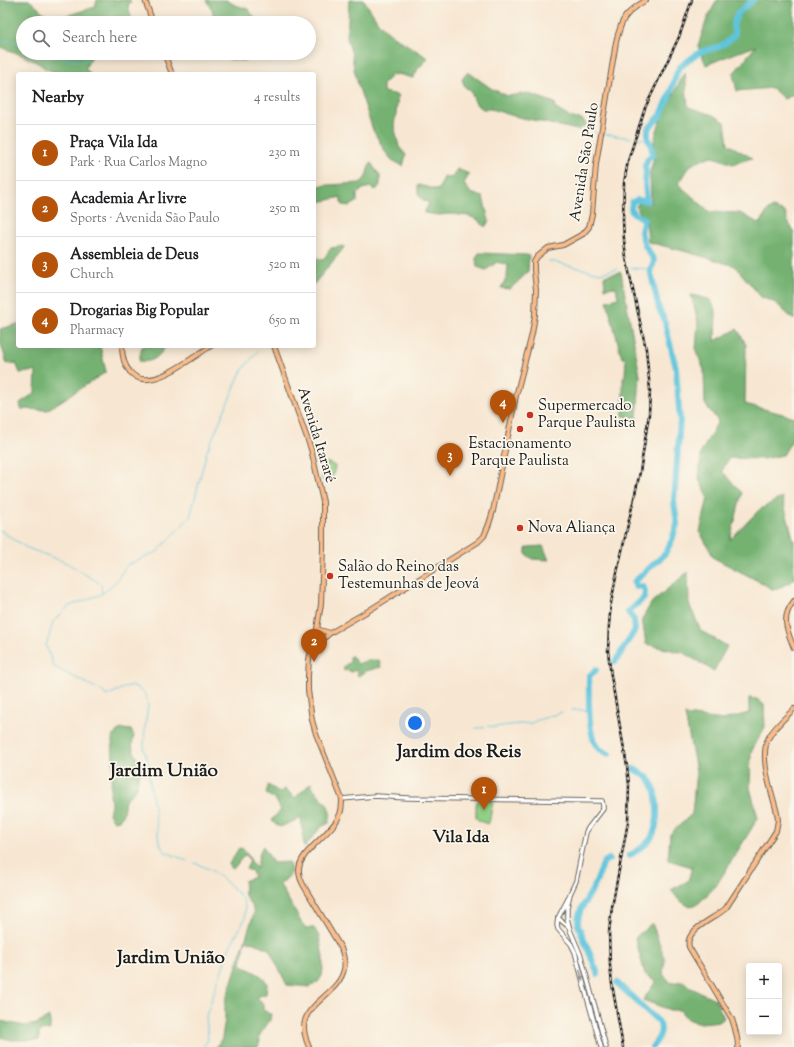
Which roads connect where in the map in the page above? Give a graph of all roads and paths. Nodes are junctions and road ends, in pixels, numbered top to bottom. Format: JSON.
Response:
{"nodes":[{"id":1,"x":145,"y":0,"type":"edge"},
{"id":2,"x":646,"y":0,"type":"edge"},
{"id":3,"x":151,"y":16,"type":"edge"},
{"id":4,"x":167,"y":60,"type":"edge"},
{"id":5,"x":171,"y":72,"type":"edge"},
{"id":6,"x":122,"y":348,"type":"edge"},
{"id":7,"x":208,"y":348,"type":"edge"},
{"id":8,"x":275,"y":348,"type":"edge"},
{"id":9,"x":794,"y":601,"type":"edge"},
{"id":10,"x":317,"y":629,"type":"junction"},
{"id":11,"x":330,"y":633,"type":"junction"},
{"id":12,"x":794,"y":648,"type":"edge"},
{"id":13,"x":312,"y":649,"type":"junction"},
{"id":14,"x":794,"y":709,"type":"edge"},
{"id":15,"x":342,"y":799,"type":"junction"},
{"id":16,"x":570,"y":894,"type":"junction"},
{"id":17,"x":558,"y":918,"type":"junction"},
{"id":18,"x":570,"y":930,"type":"junction"},
{"id":19,"x":563,"y":934,"type":"junction"},
{"id":20,"x":598,"y":1036,"type":"junction"},
{"id":21,"x":604,"y":1038,"type":"junction"},
{"id":22,"x":600,"y":1041,"type":"junction"},
{"id":23,"x":309,"y":1047,"type":"edge"},
{"id":24,"x":601,"y":1047,"type":"edge"},
{"id":25,"x":606,"y":1047,"type":"edge"},
{"id":26,"x":738,"y":1047,"type":"edge"}],
"edges":[{"from":1,"to":3,"type":"main road"},
{"from":2,"to":11,"type":"main road","name":"Avenida São Paulo"},
{"from":4,"to":5,"type":"main road"},
{"from":6,"to":7,"type":"main road"},
{"from":8,"to":10,"type":"main road","name":"Avenida Itararé"},
{"from":9,"to":12,"type":"main road"},
{"from":10,"to":11,"type":"main road"},
{"from":10,"to":13,"type":"main road","name":"Avenida Itararé"},
{"from":11,"to":13,"type":"main road","name":"Avenida São Paulo"},
{"from":13,"to":15,"type":"main road"},
{"from":14,"to":26,"type":"main road"},
{"from":15,"to":16,"type":"street"},
{"from":15,"to":23,"type":"main road"},
{"from":16,"to":17,"type":"street"},
{"from":16,"to":18,"type":"street"},
{"from":17,"to":18,"type":"street"},
{"from":17,"to":19,"type":"street"},
{"from":18,"to":19,"type":"street"},
{"from":18,"to":21,"type":"street"},
{"from":19,"to":20,"type":"street","one_way":true},
{"from":20,"to":21,"type":"street"},
{"from":20,"to":22,"type":"street"},
{"from":21,"to":22,"type":"street"},
{"from":21,"to":25,"type":"street"},
{"from":22,"to":24,"type":"street"}]}
